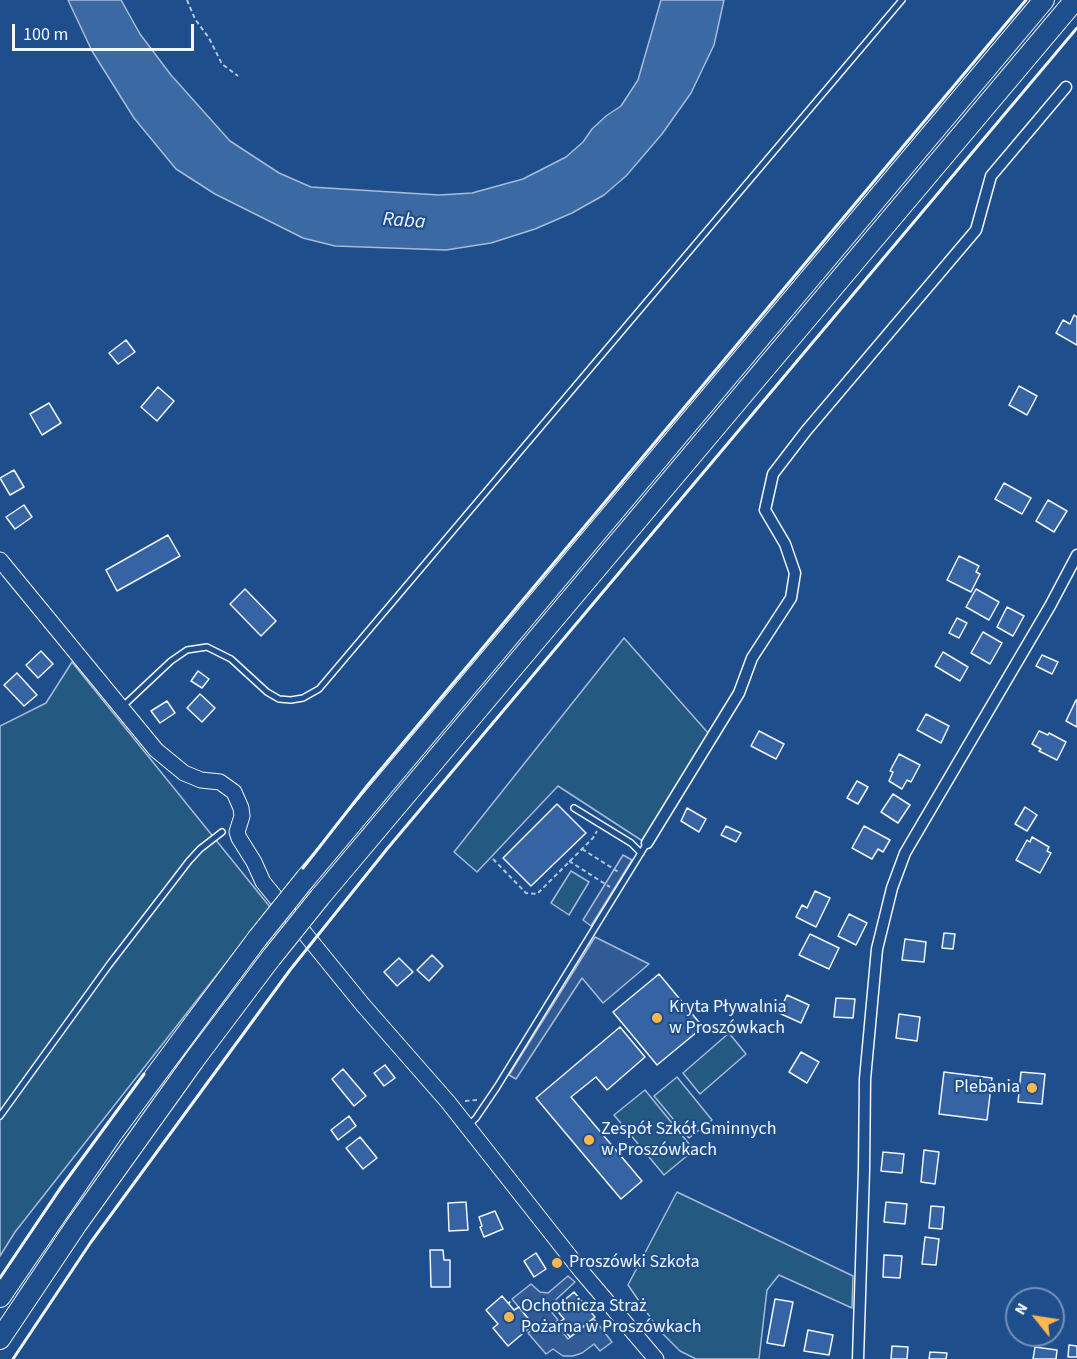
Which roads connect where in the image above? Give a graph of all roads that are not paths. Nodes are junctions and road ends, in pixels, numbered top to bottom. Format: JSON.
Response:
{"nodes":[{"id":1,"x":902,"y":0,"type":"edge"},
{"id":2,"x":1044,"y":0,"type":"edge"},
{"id":3,"x":1075,"y":0,"type":"edge"},
{"id":4,"x":1066,"y":87,"type":"dead end"},
{"id":5,"x":1077,"y":555,"type":"edge"},
{"id":6,"x":0,"y":560,"type":"edge"},
{"id":7,"x":121,"y":707,"type":"junction"},
{"id":8,"x":574,"y":808,"type":"dead end"},
{"id":9,"x":222,"y":832,"type":"dead end"},
{"id":10,"x":644,"y":848,"type":"junction"},
{"id":11,"x":0,"y":1116,"type":"edge"},
{"id":12,"x":467,"y":1127,"type":"junction"},
{"id":13,"x":0,"y":1297,"type":"edge"},
{"id":14,"x":0,"y":1339,"type":"edge"},
{"id":15,"x":656,"y":1359,"type":"edge"},
{"id":16,"x":858,"y":1359,"type":"edge"}],
"edges":[{"from":1,"to":7,"type":"lane"},
{"from":2,"to":13,"type":"highway","bridge":true},
{"from":3,"to":14,"type":"highway","bridge":true},
{"from":4,"to":10,"type":"street"},
{"from":5,"to":16,"type":"street"},
{"from":6,"to":7,"type":"main road"},
{"from":7,"to":12,"type":"main road"},
{"from":8,"to":10,"type":"lane"},
{"from":9,"to":11,"type":"lane"},
{"from":10,"to":12,"type":"lane"},
{"from":12,"to":15,"type":"main road"}]}
